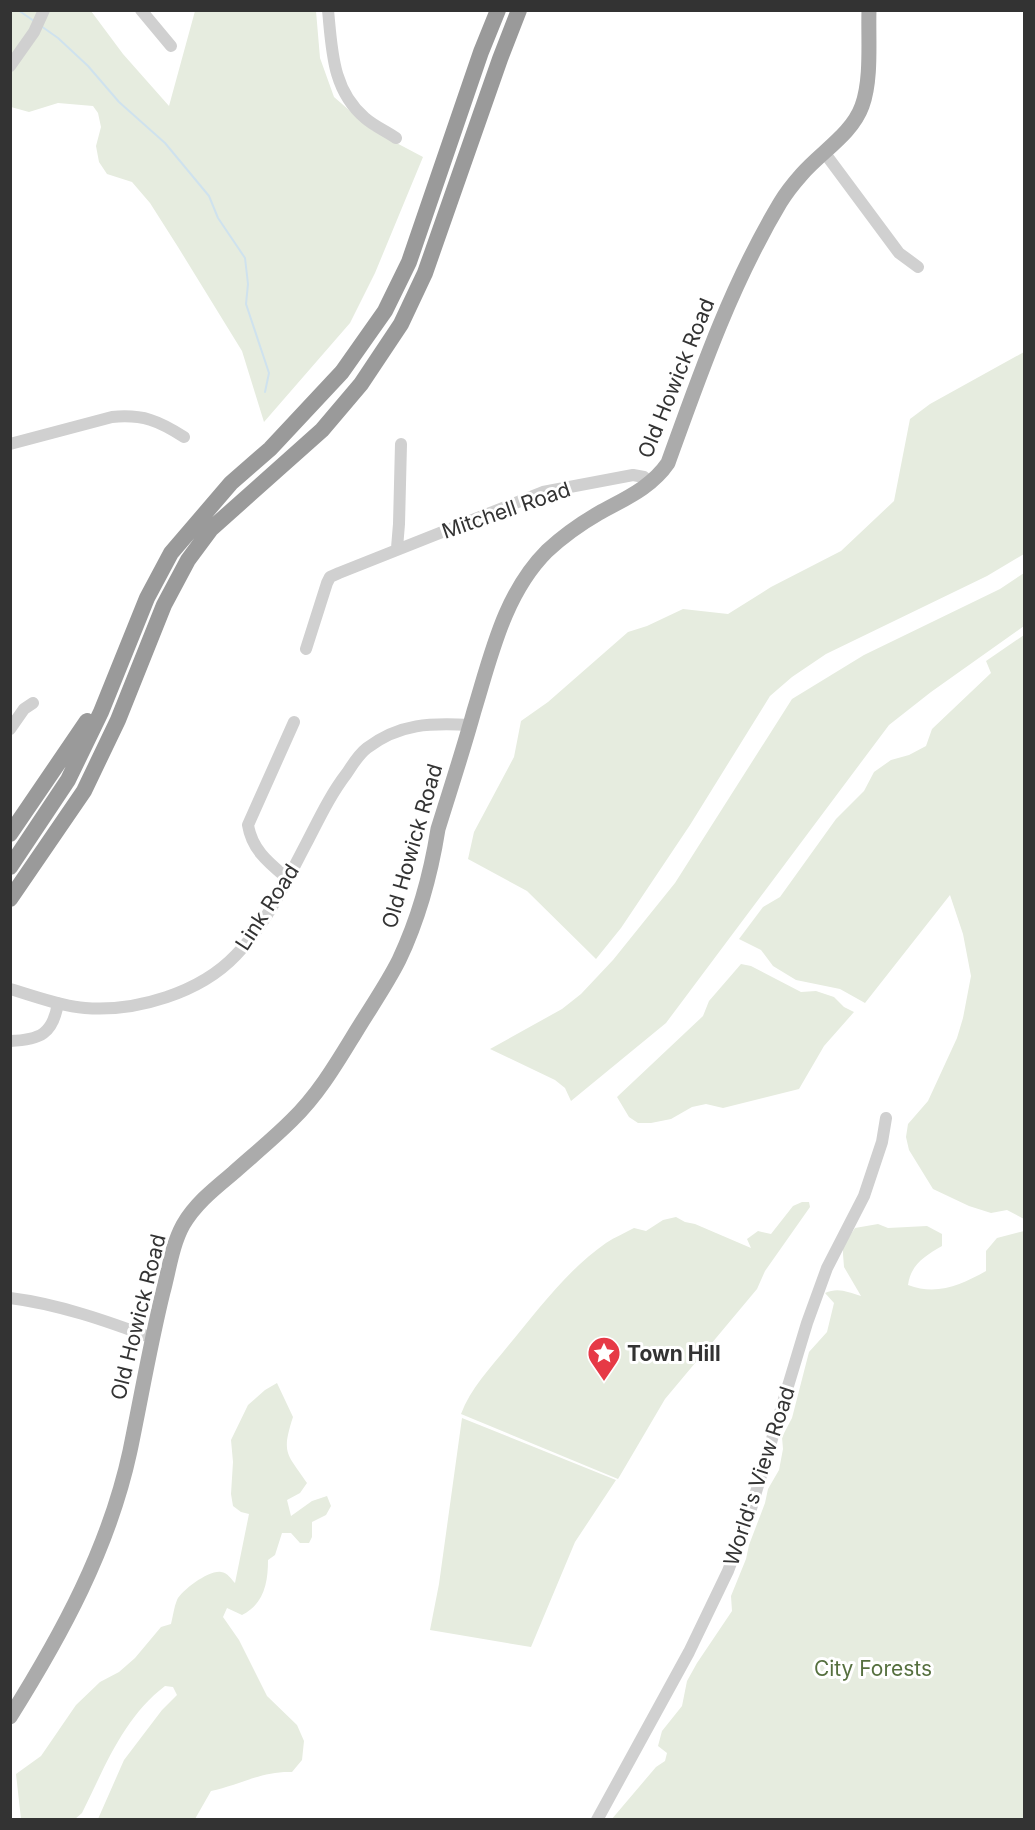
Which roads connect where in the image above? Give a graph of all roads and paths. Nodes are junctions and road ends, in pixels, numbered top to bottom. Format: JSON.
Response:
{"nodes":[{"id":1,"x":141,"y":10,"type":"edge"},
{"id":2,"x":328,"y":10,"type":"edge"},
{"id":3,"x":498,"y":10,"type":"edge"},
{"id":4,"x":519,"y":10,"type":"edge"},
{"id":5,"x":869,"y":10,"type":"edge"},
{"id":6,"x":43,"y":14,"type":"edge"},
{"id":7,"x":171,"y":46,"type":"dead end"},
{"id":8,"x":10,"y":66,"type":"edge"},
{"id":9,"x":396,"y":138,"type":"dead end"},
{"id":10,"x":824,"y":152,"type":"junction"},
{"id":11,"x":918,"y":267,"type":"dead end"},
{"id":12,"x":184,"y":437,"type":"dead end"},
{"id":13,"x":10,"y":444,"type":"edge"},
{"id":14,"x":402,"y":444,"type":"dead end"},
{"id":15,"x":651,"y":483,"type":"junction"},
{"id":16,"x":397,"y":548,"type":"junction"},
{"id":17,"x":306,"y":650,"type":"dead end"},
{"id":18,"x":123,"y":658,"type":"junction"},
{"id":19,"x":33,"y":703,"type":"dead end"},
{"id":20,"x":294,"y":722,"type":"dead end"},
{"id":21,"x":470,"y":725,"type":"junction"},
{"id":22,"x":10,"y":729,"type":"edge"},
{"id":23,"x":10,"y":834,"type":"edge"},
{"id":24,"x":10,"y":867,"type":"edge"},
{"id":25,"x":288,"y":879,"type":"junction"},
{"id":26,"x":10,"y":899,"type":"edge"},
{"id":27,"x":10,"y":989,"type":"edge"},
{"id":28,"x":58,"y":1003,"type":"junction"},
{"id":29,"x":10,"y":1041,"type":"edge"},
{"id":30,"x":886,"y":1118,"type":"dead end"},
{"id":31,"x":10,"y":1298,"type":"edge"},
{"id":32,"x":152,"y":1338,"type":"junction"},
{"id":33,"x":10,"y":1717,"type":"edge"},
{"id":34,"x":597,"y":1820,"type":"edge"}],
"edges":[{"from":1,"to":7,"type":"street"},
{"from":2,"to":9,"type":"street"},
{"from":3,"to":18,"type":"highway"},
{"from":4,"to":26,"type":"highway"},
{"from":5,"to":10,"type":"main road","name":"Old Howick Road"},
{"from":6,"to":8,"type":"street"},
{"from":10,"to":11,"type":"street"},
{"from":10,"to":15,"type":"main road","name":"Old Howick Road"},
{"from":12,"to":13,"type":"street"},
{"from":14,"to":16,"type":"street"},
{"from":15,"to":16,"type":"street","name":"Mitchell Road"},
{"from":15,"to":21,"type":"main road","name":"Old Howick Road"},
{"from":16,"to":17,"type":"street","name":"Mitchell Road"},
{"from":18,"to":23,"type":"highway"},
{"from":18,"to":24,"type":"highway"},
{"from":19,"to":22,"type":"street"},
{"from":20,"to":25,"type":"street"},
{"from":21,"to":25,"type":"street","name":"Link Road"},
{"from":21,"to":32,"type":"main road","name":"Old Howick Road"},
{"from":25,"to":28,"type":"street","name":"Link Road"},
{"from":27,"to":28,"type":"street","name":"Link Road"},
{"from":28,"to":29,"type":"street"},
{"from":30,"to":34,"type":"street","name":"World's View Road"},
{"from":31,"to":32,"type":"street"},
{"from":32,"to":33,"type":"main road","name":"Old Howick Road"}]}
